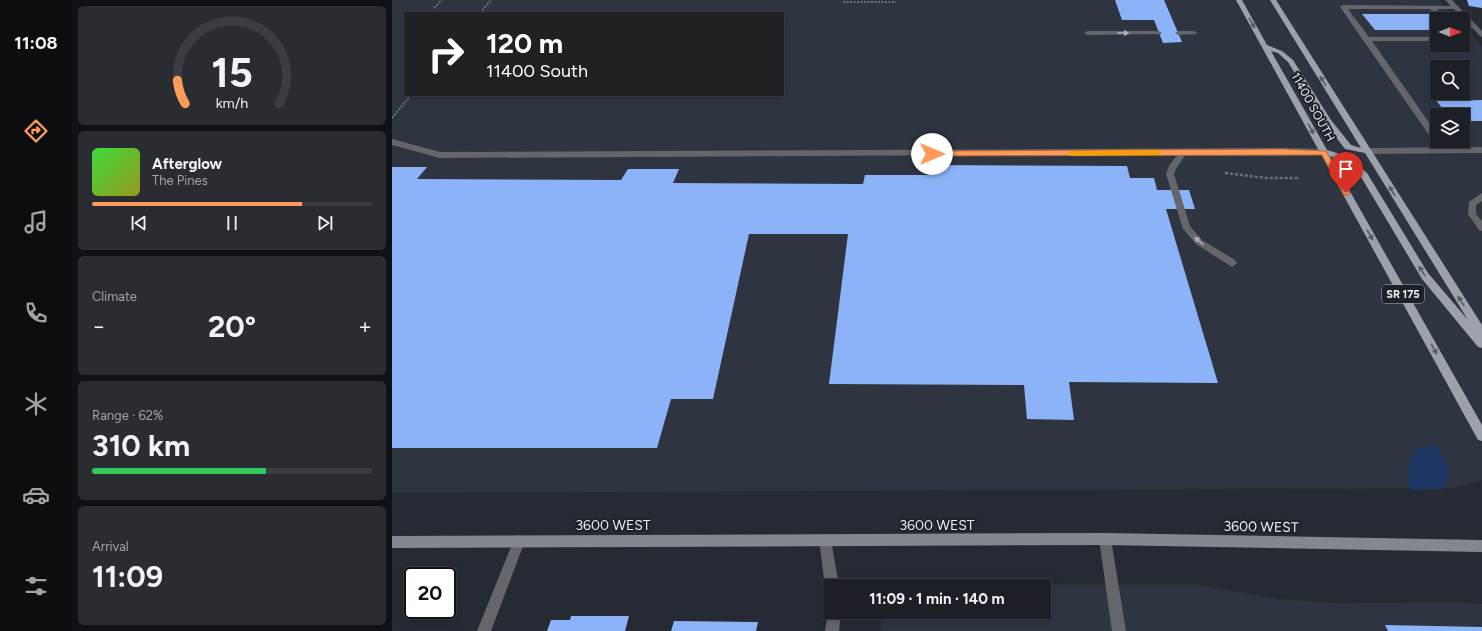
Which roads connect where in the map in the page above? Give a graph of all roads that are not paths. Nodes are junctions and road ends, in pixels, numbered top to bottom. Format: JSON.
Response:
{"nodes":[{"id":1,"x":1239,"y":0,"type":"edge"},
{"id":2,"x":1273,"y":0,"type":"edge"},
{"id":3,"x":1448,"y":0,"type":"edge"},
{"id":4,"x":1432,"y":7,"type":"junction"},
{"id":5,"x":1456,"y":7,"type":"junction"},
{"id":6,"x":1437,"y":12,"type":"edge"},
{"id":7,"x":1087,"y":33,"type":"dead end"},
{"id":8,"x":1159,"y":33,"type":"dead end"},
{"id":9,"x":1178,"y":33,"type":"dead end"},
{"id":10,"x":1194,"y":33,"type":"dead end"},
{"id":11,"x":1482,"y":35,"type":"edge"},
{"id":12,"x":1367,"y":39,"type":"junction"},
{"id":13,"x":1430,"y":39,"type":"edge"},
{"id":14,"x":1265,"y":46,"type":"junction"},
{"id":15,"x":1430,"y":129,"type":"edge"},
{"id":16,"x":392,"y":142,"type":"edge"},
{"id":17,"x":1445,"y":150,"type":"joint"},
{"id":18,"x":1482,"y":150,"type":"edge"},
{"id":19,"x":1366,"y":151,"type":"junction"},
{"id":20,"x":1324,"y":152,"type":"junction"},
{"id":21,"x":1183,"y":153,"type":"junction"},
{"id":22,"x":1482,"y":196,"type":"edge"},
{"id":23,"x":1482,"y":228,"type":"edge"},
{"id":24,"x":1232,"y":263,"type":"dead end"},
{"id":25,"x":1482,"y":334,"type":"edge"},
{"id":26,"x":1482,"y":344,"type":"edge"},
{"id":27,"x":1482,"y":436,"type":"edge"},
{"id":28,"x":1104,"y":539,"type":"junction"},
{"id":29,"x":825,"y":540,"type":"junction"},
{"id":30,"x":519,"y":541,"type":"junction"},
{"id":31,"x":392,"y":542,"type":"edge"},
{"id":32,"x":1482,"y":546,"type":"edge"},
{"id":33,"x":831,"y":579,"type":"edge"},
{"id":34,"x":833,"y":619,"type":"edge"},
{"id":35,"x":484,"y":631,"type":"edge"},
{"id":36,"x":832,"y":631,"type":"edge"},
{"id":37,"x":1119,"y":631,"type":"edge"}],
"edges":[{"from":1,"to":14,"type":"main road","name":"11400 SOUTH","number":"SR 175","one_way":true},
{"from":19,"to":2,"type":"main road","name":"11400 SOUTH","one_way":true},
{"from":3,"to":5,"type":"street"},
{"from":4,"to":5,"type":"street"},
{"from":4,"to":6,"type":"street"},
{"from":4,"to":12,"type":"street"},
{"from":5,"to":11,"type":"street"},
{"from":7,"to":8,"type":"street","one_way":true},
{"from":9,"to":10,"type":"street"},
{"from":12,"to":13,"type":"street"},
{"from":12,"to":15,"type":"street"},
{"from":14,"to":19,"type":"main road"},
{"from":14,"to":20,"type":"main road","name":"11400 SOUTH","number":"SR 175","one_way":true},
{"from":16,"to":21,"type":"street"},
{"from":17,"to":18,"type":"street"},
{"from":17,"to":19,"type":"street"},
{"from":25,"to":19,"type":"main road","name":"11400 SOUTH","one_way":true},
{"from":20,"to":21,"type":"street"},
{"from":26,"to":20,"type":"main road","one_way":true},
{"from":20,"to":27,"type":"main road","name":"11400 SOUTH","number":"SR 175","one_way":true},
{"from":24,"to":21,"type":"street","one_way":true},
{"from":22,"to":23,"type":"street"},
{"from":28,"to":29,"type":"main road","name":"3600 WEST"},
{"from":28,"to":32,"type":"main road","name":"3600 WEST"},
{"from":28,"to":37,"type":"street"},
{"from":29,"to":30,"type":"main road","name":"3600 WEST"},
{"from":29,"to":33,"type":"street"},
{"from":30,"to":31,"type":"main road","name":"3600 WEST"},
{"from":30,"to":35,"type":"street"},
{"from":34,"to":36,"type":"street"}]}
